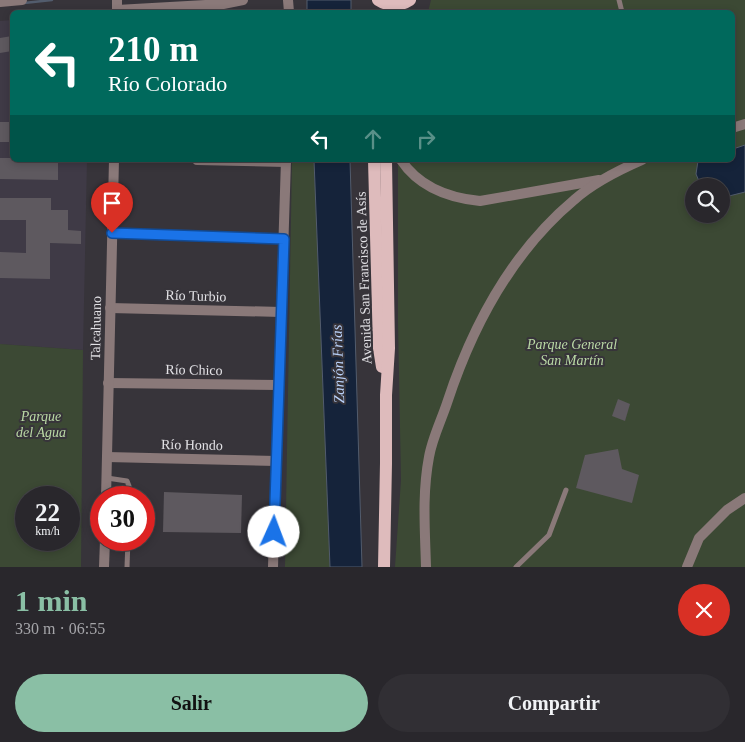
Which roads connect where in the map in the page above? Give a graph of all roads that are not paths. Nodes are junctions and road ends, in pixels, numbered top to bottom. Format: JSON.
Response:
{"nodes":[{"id":1,"x":22,"y":0,"type":"edge"},
{"id":2,"x":243,"y":0,"type":"edge"},
{"id":3,"x":377,"y":0,"type":"edge"},
{"id":4,"x":410,"y":0,"type":"edge"},
{"id":5,"x":0,"y":2,"type":"edge"},
{"id":6,"x":117,"y":8,"type":"edge"},
{"id":7,"x":114,"y":162,"type":"edge"},
{"id":8,"x":286,"y":162,"type":"edge"},
{"id":9,"x":374,"y":162,"type":"edge"},
{"id":10,"x":386,"y":162,"type":"edge"},
{"id":11,"x":403,"y":162,"type":"edge"},
{"id":12,"x":630,"y":163,"type":"edge"},
{"id":13,"x":605,"y":179,"type":"junction"},
{"id":14,"x":112,"y":233,"type":"junction"},
{"id":15,"x":284,"y":239,"type":"junction"},
{"id":16,"x":110,"y":308,"type":"junction"},
{"id":17,"x":281,"y":312,"type":"junction"},
{"id":18,"x":108,"y":383,"type":"junction"},
{"id":19,"x":279,"y":385,"type":"junction"},
{"id":20,"x":386,"y":395,"type":"junction"},
{"id":21,"x":107,"y":457,"type":"junction"},
{"id":22,"x":276,"y":461,"type":"junction"},
{"id":23,"x":106,"y":478,"type":"junction"},
{"id":24,"x":106,"y":486,"type":"edge"},
{"id":25,"x":129,"y":486,"type":"edge"},
{"id":26,"x":566,"y":490,"type":"dead end"},
{"id":27,"x":745,"y":498,"type":"edge"},
{"id":28,"x":105,"y":551,"type":"edge"},
{"id":29,"x":128,"y":551,"type":"edge"},
{"id":30,"x":104,"y":567,"type":"edge"},
{"id":31,"x":127,"y":567,"type":"edge"},
{"id":32,"x":273,"y":567,"type":"edge"},
{"id":33,"x":384,"y":567,"type":"edge"},
{"id":34,"x":426,"y":567,"type":"edge"},
{"id":35,"x":516,"y":567,"type":"edge"},
{"id":36,"x":686,"y":567,"type":"edge"}],
"edges":[{"from":1,"to":5,"type":"street"},
{"from":2,"to":6,"type":"street"},
{"from":3,"to":4,"type":"main road"},
{"from":7,"to":14,"type":"street","name":"Talcahuano"},
{"from":8,"to":15,"type":"street"},
{"from":9,"to":20,"type":"main road","name":"Avenida San Francisco de Asís"},
{"from":10,"to":20,"type":"main road","name":"Avenida San Francisco de Asís"},
{"from":11,"to":13,"type":"street"},
{"from":12,"to":13,"type":"street"},
{"from":13,"to":34,"type":"street"},
{"from":14,"to":15,"type":"street"},
{"from":14,"to":16,"type":"street","name":"Talcahuano"},
{"from":15,"to":17,"type":"street"},
{"from":16,"to":17,"type":"street","name":"Río Turbio"},
{"from":16,"to":18,"type":"street","name":"Talcahuano"},
{"from":17,"to":19,"type":"street"},
{"from":18,"to":19,"type":"street","name":"Río Chico"},
{"from":18,"to":21,"type":"street","name":"Talcahuano"},
{"from":19,"to":22,"type":"street"},
{"from":20,"to":33,"type":"main road","name":"Avenida San Francisco de Asís"},
{"from":21,"to":22,"type":"street","name":"Río Hondo"},
{"from":21,"to":23,"type":"street","name":"Talcahuano"},
{"from":22,"to":32,"type":"street"},
{"from":23,"to":24,"type":"street","name":"Talcahuano"},
{"from":23,"to":25,"type":"lane"},
{"from":26,"to":35,"type":"lane"},
{"from":27,"to":36,"type":"street"},
{"from":28,"to":30,"type":"street"},
{"from":29,"to":31,"type":"lane"}]}
